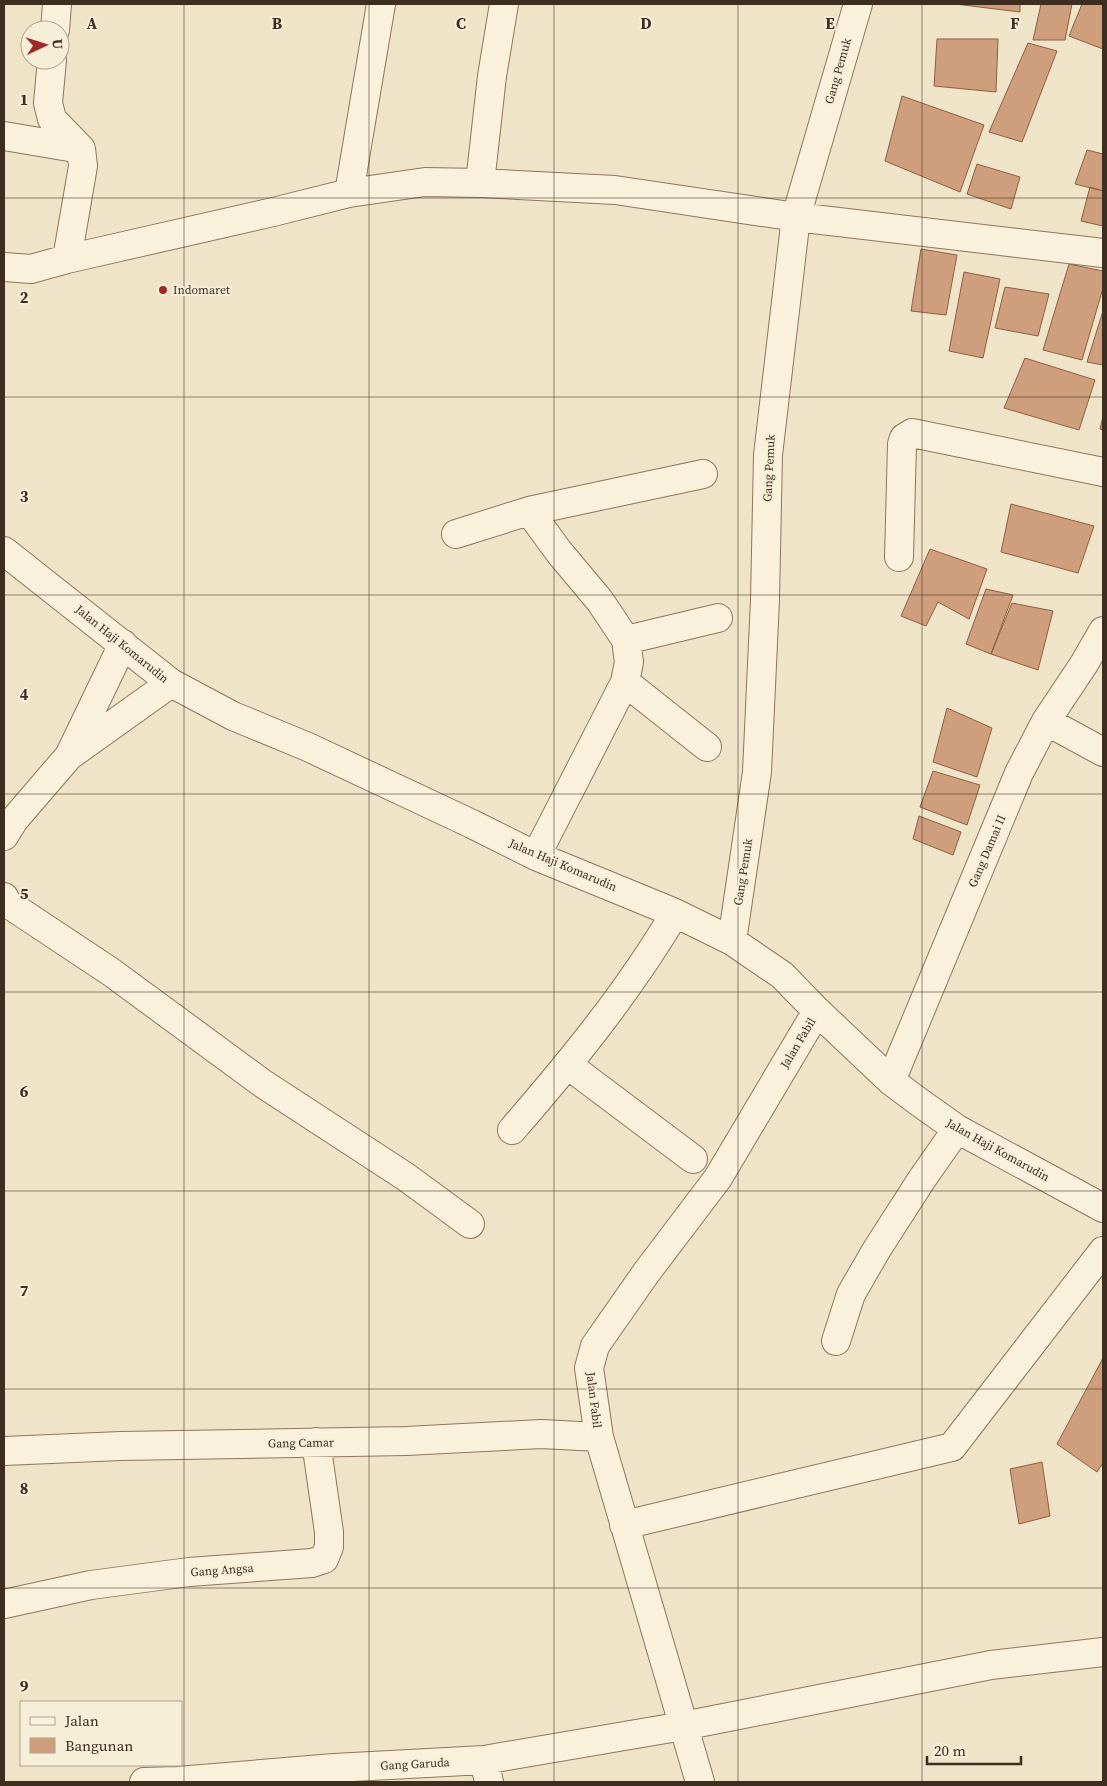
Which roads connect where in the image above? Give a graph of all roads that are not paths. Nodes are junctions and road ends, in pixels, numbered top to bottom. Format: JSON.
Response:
{"nodes":[{"id":1,"x":57,"y":4,"type":"edge"},
{"id":2,"x":381,"y":4,"type":"edge"},
{"id":3,"x":504,"y":4,"type":"edge"},
{"id":4,"x":858,"y":4,"type":"edge"},
{"id":5,"x":56,"y":20,"type":"edge"},
{"id":6,"x":51,"y":70,"type":"edge"},
{"id":7,"x":4,"y":136,"type":"edge"},
{"id":8,"x":82,"y":149,"type":"junction"},
{"id":9,"x":480,"y":183,"type":"junction"},
{"id":10,"x":349,"y":193,"type":"junction"},
{"id":11,"x":796,"y":217,"type":"junction"},
{"id":12,"x":1103,"y":253,"type":"edge"},
{"id":13,"x":68,"y":259,"type":"junction"},
{"id":14,"x":4,"y":267,"type":"edge"},
{"id":15,"x":1103,"y":472,"type":"edge"},
{"id":16,"x":703,"y":474,"type":"dead end"},
{"id":17,"x":529,"y":512,"type":"junction"},
{"id":18,"x":456,"y":534,"type":"dead end"},
{"id":19,"x":4,"y":550,"type":"edge"},
{"id":20,"x":899,"y":557,"type":"dead end"},
{"id":21,"x":718,"y":618,"type":"dead end"},
{"id":22,"x":1103,"y":631,"type":"edge"},
{"id":23,"x":626,"y":640,"type":"junction"},
{"id":24,"x":123,"y":644,"type":"junction"},
{"id":25,"x":625,"y":682,"type":"junction"},
{"id":26,"x":171,"y":683,"type":"junction"},
{"id":27,"x":1046,"y":721,"type":"junction"},
{"id":28,"x":707,"y":748,"type":"dead end"},
{"id":29,"x":1103,"y":752,"type":"edge"},
{"id":30,"x":69,"y":756,"type":"junction"},
{"id":31,"x":4,"y":836,"type":"edge"},
{"id":32,"x":536,"y":856,"type":"junction"},
{"id":33,"x":4,"y":897,"type":"edge"},
{"id":34,"x":675,"y":913,"type":"junction"},
{"id":35,"x":732,"y":941,"type":"junction"},
{"id":36,"x":817,"y":1011,"type":"junction"},
{"id":37,"x":568,"y":1065,"type":"junction"},
{"id":38,"x":891,"y":1081,"type":"junction"},
{"id":39,"x":957,"y":1129,"type":"junction"},
{"id":40,"x":512,"y":1130,"type":"dead end"},
{"id":41,"x":693,"y":1159,"type":"dead end"},
{"id":42,"x":1103,"y":1208,"type":"edge"},
{"id":43,"x":470,"y":1224,"type":"dead end"},
{"id":44,"x":1103,"y":1251,"type":"edge"},
{"id":45,"x":836,"y":1341,"type":"dead end"},
{"id":46,"x":599,"y":1437,"type":"junction"},
{"id":47,"x":316,"y":1442,"type":"junction"},
{"id":48,"x":4,"y":1451,"type":"edge"},
{"id":49,"x":624,"y":1525,"type":"junction"},
{"id":50,"x":4,"y":1604,"type":"edge"},
{"id":51,"x":1103,"y":1652,"type":"edge"},
{"id":52,"x":684,"y":1726,"type":"junction"},
{"id":53,"x":487,"y":1771,"type":"edge"},
{"id":54,"x":144,"y":1782,"type":"edge"},
{"id":55,"x":700,"y":1782,"type":"edge"}],
"edges":[{"from":1,"to":5,"type":"street"},
{"from":2,"to":10,"type":"street"},
{"from":3,"to":9,"type":"street"},
{"from":4,"to":11,"type":"street","name":"Gang Pemuk"},
{"from":6,"to":8,"type":"street"},
{"from":7,"to":8,"type":"street"},
{"from":8,"to":13,"type":"street"},
{"from":9,"to":10,"type":"street"},
{"from":9,"to":11,"type":"street"},
{"from":10,"to":13,"type":"street"},
{"from":11,"to":12,"type":"street"},
{"from":11,"to":35,"type":"street","name":"Gang Pemuk"},
{"from":13,"to":14,"type":"street"},
{"from":15,"to":20,"type":"street"},
{"from":16,"to":17,"type":"street"},
{"from":17,"to":18,"type":"street"},
{"from":17,"to":23,"type":"street"},
{"from":19,"to":24,"type":"street","name":"Jalan Haji Komarudin"},
{"from":21,"to":23,"type":"street"},
{"from":22,"to":27,"type":"street","name":"Gang Damai II"},
{"from":23,"to":25,"type":"street"},
{"from":24,"to":26,"type":"street","name":"Jalan Haji Komarudin"},
{"from":24,"to":30,"type":"street"},
{"from":25,"to":28,"type":"street"},
{"from":25,"to":32,"type":"street"},
{"from":26,"to":30,"type":"street"},
{"from":26,"to":32,"type":"street","name":"Jalan Haji Komarudin"},
{"from":27,"to":29,"type":"street"},
{"from":27,"to":38,"type":"street","name":"Gang Damai II"},
{"from":30,"to":31,"type":"street"},
{"from":32,"to":34,"type":"street","name":"Jalan Haji Komarudin"},
{"from":33,"to":43,"type":"street"},
{"from":34,"to":35,"type":"street","name":"Jalan Haji Komarudin"},
{"from":34,"to":37,"type":"street"},
{"from":35,"to":36,"type":"street","name":"Jalan Haji Komarudin"},
{"from":36,"to":38,"type":"street","name":"Jalan Haji Komarudin"},
{"from":36,"to":46,"type":"street","name":"Jalan Fabil"},
{"from":37,"to":40,"type":"street"},
{"from":37,"to":41,"type":"street"},
{"from":38,"to":39,"type":"street","name":"Jalan Haji Komarudin"},
{"from":39,"to":42,"type":"street","name":"Jalan Haji Komarudin"},
{"from":39,"to":45,"type":"street"},
{"from":44,"to":49,"type":"street"},
{"from":46,"to":47,"type":"street","name":"Gang Camar"},
{"from":46,"to":49,"type":"street","name":"Jalan Fabil"},
{"from":47,"to":48,"type":"street","name":"Gang Camar"},
{"from":47,"to":50,"type":"street","name":"Gang Angsa"},
{"from":49,"to":52,"type":"street","name":"Jalan Fabil"},
{"from":51,"to":52,"type":"street","name":"Gang Garuda"},
{"from":52,"to":53,"type":"street","name":"Gang Garuda"},
{"from":52,"to":55,"type":"street","name":"Jalan Fabil"},
{"from":53,"to":54,"type":"street","name":"Gang Garuda"}]}
